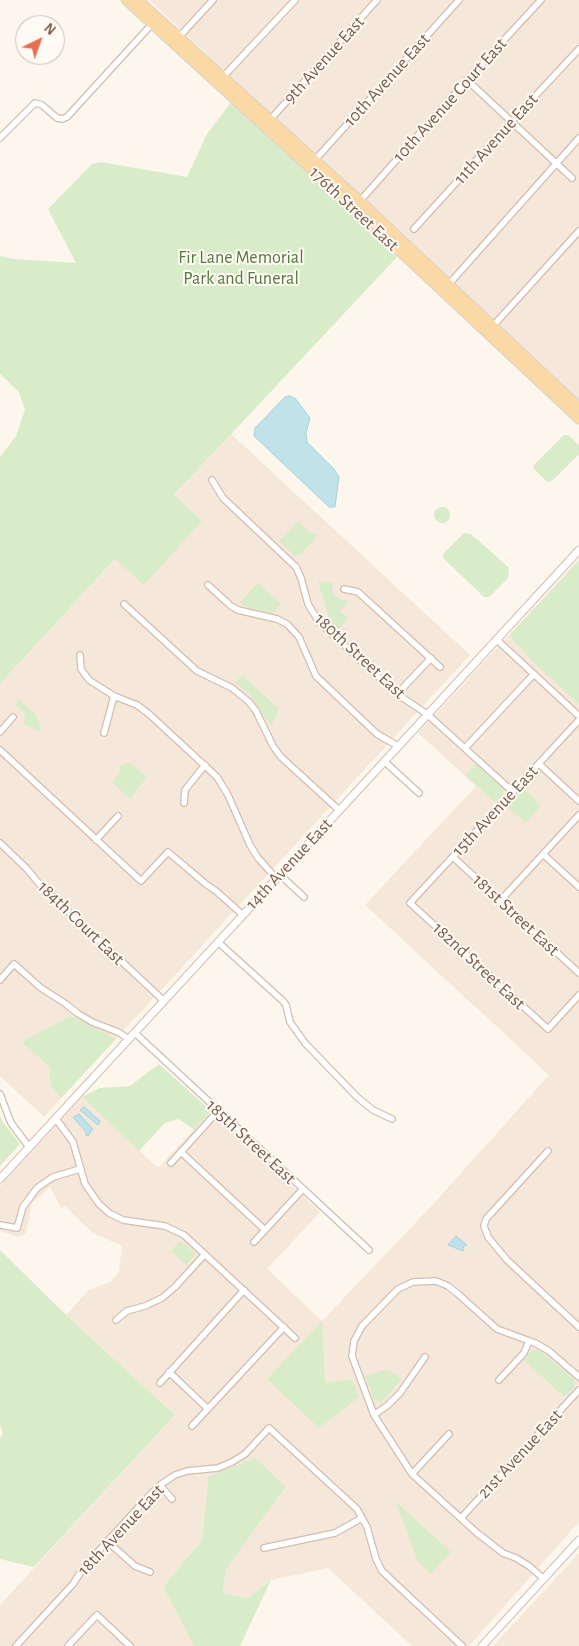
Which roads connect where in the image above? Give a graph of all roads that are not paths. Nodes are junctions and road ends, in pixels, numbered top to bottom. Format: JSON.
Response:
{"nodes":[{"id":1,"x":126,"y":0,"type":"edge"},
{"id":2,"x":138,"y":0,"type":"edge"},
{"id":3,"x":213,"y":0,"type":"edge"},
{"id":4,"x":295,"y":0,"type":"edge"},
{"id":5,"x":377,"y":0,"type":"edge"},
{"id":6,"x":459,"y":0,"type":"edge"},
{"id":7,"x":541,"y":0,"type":"edge"},
{"id":8,"x":142,"y":15,"type":"junction"},
{"id":9,"x":152,"y":24,"type":"junction"},
{"id":10,"x":180,"y":38,"type":"junction"},
{"id":11,"x":579,"y":49,"type":"edge"},
{"id":12,"x":187,"y":56,"type":"junction"},
{"id":13,"x":222,"y":78,"type":"junction"},
{"id":14,"x":467,"y":80,"type":"junction"},
{"id":15,"x":270,"y":120,"type":"junction"},
{"id":16,"x":512,"y":121,"type":"junction"},
{"id":17,"x":0,"y":138,"type":"edge"},
{"id":18,"x":579,"y":138,"type":"edge"},
{"id":19,"x":315,"y":160,"type":"junction"},
{"id":20,"x":556,"y":163,"type":"junction"},
{"id":21,"x":572,"y":178,"type":"dead end"},
{"id":22,"x":360,"y":201,"type":"junction"},
{"id":23,"x":414,"y":229,"type":"dead end"},
{"id":24,"x":579,"y":231,"type":"edge"},
{"id":25,"x":408,"y":258,"type":"junction"},
{"id":26,"x":449,"y":284,"type":"junction"},
{"id":27,"x":493,"y":326,"type":"junction"},
{"id":28,"x":579,"y":407,"type":"edge"},
{"id":29,"x":568,"y":410,"type":"junction"},
{"id":30,"x":579,"y":414,"type":"edge"},
{"id":31,"x":579,"y":419,"type":"edge"},
{"id":32,"x":212,"y":480,"type":"dead end"},
{"id":33,"x":579,"y":550,"type":"edge"},
{"id":34,"x":208,"y":585,"type":"dead end"},
{"id":35,"x":344,"y":589,"type":"dead end"},
{"id":36,"x":124,"y":604,"type":"dead end"},
{"id":37,"x":496,"y":639,"type":"junction"},
{"id":38,"x":80,"y":656,"type":"dead end"},
{"id":39,"x":431,"y":658,"type":"junction"},
{"id":40,"x":440,"y":667,"type":"dead end"},
{"id":41,"x":534,"y":674,"type":"junction"},
{"id":42,"x":397,"y":694,"type":"junction"},
{"id":43,"x":114,"y":696,"type":"junction"},
{"id":44,"x":428,"y":714,"type":"junction"},
{"id":45,"x":579,"y":716,"type":"edge"},
{"id":46,"x":14,"y":717,"type":"dead end"},
{"id":47,"x":579,"y":720,"type":"edge"},
{"id":48,"x":0,"y":732,"type":"edge"},
{"id":49,"x":104,"y":733,"type":"dead end"},
{"id":50,"x":398,"y":746,"type":"junction"},
{"id":51,"x":465,"y":748,"type":"junction"},
{"id":52,"x":0,"y":750,"type":"edge"},
{"id":53,"x":384,"y":761,"type":"junction"},
{"id":54,"x":539,"y":764,"type":"junction"},
{"id":55,"x":205,"y":765,"type":"junction"},
{"id":56,"x":513,"y":792,"type":"junction"},
{"id":57,"x":419,"y":793,"type":"dead end"},
{"id":58,"x":579,"y":801,"type":"edge"},
{"id":59,"x":184,"y":803,"type":"dead end"},
{"id":60,"x":339,"y":810,"type":"junction"},
{"id":61,"x":579,"y":815,"type":"edge"},
{"id":62,"x":118,"y":816,"type":"dead end"},
{"id":63,"x":96,"y":840,"type":"junction"},
{"id":64,"x":0,"y":843,"type":"edge"},
{"id":65,"x":543,"y":854,"type":"junction"},
{"id":66,"x":453,"y":857,"type":"junction"},
{"id":67,"x":278,"y":877,"type":"junction"},
{"id":68,"x":579,"y":887,"type":"edge"},
{"id":69,"x":304,"y":897,"type":"dead end"},
{"id":70,"x":500,"y":900,"type":"junction"},
{"id":71,"x":410,"y":903,"type":"joint"},
{"id":72,"x":243,"y":915,"type":"junction"},
{"id":73,"x":218,"y":942,"type":"junction"},
{"id":74,"x":579,"y":973,"type":"edge"},
{"id":75,"x":0,"y":980,"type":"edge"},
{"id":76,"x":579,"y":996,"type":"edge"},
{"id":77,"x":164,"y":1001,"type":"junction"},
{"id":78,"x":135,"y":1033,"type":"junction"},
{"id":79,"x":129,"y":1039,"type":"junction"},
{"id":80,"x":0,"y":1094,"type":"edge"},
{"id":81,"x":218,"y":1111,"type":"junction"},
{"id":82,"x":56,"y":1119,"type":"junction"},
{"id":83,"x":392,"y":1119,"type":"dead end"},
{"id":84,"x":30,"y":1147,"type":"junction"},
{"id":85,"x":548,"y":1151,"type":"dead end"},
{"id":86,"x":181,"y":1152,"type":"junction"},
{"id":87,"x":171,"y":1163,"type":"dead end"},
{"id":88,"x":80,"y":1169,"type":"junction"},
{"id":89,"x":0,"y":1179,"type":"edge"},
{"id":90,"x":302,"y":1190,"type":"junction"},
{"id":91,"x":0,"y":1225,"type":"edge"},
{"id":92,"x":265,"y":1230,"type":"junction"},
{"id":93,"x":254,"y":1242,"type":"dead end"},
{"id":94,"x":369,"y":1250,"type":"dead end"},
{"id":95,"x":205,"y":1254,"type":"junction"},
{"id":96,"x":244,"y":1290,"type":"junction"},
{"id":97,"x":116,"y":1320,"type":"dead end"},
{"id":98,"x":284,"y":1327,"type":"junction"},
{"id":99,"x":579,"y":1327,"type":"edge"},
{"id":100,"x":295,"y":1338,"type":"dead end"},
{"id":101,"x":529,"y":1341,"type":"junction"},
{"id":102,"x":425,"y":1357,"type":"dead end"},
{"id":103,"x":169,"y":1372,"type":"junction"},
{"id":104,"x":579,"y":1377,"type":"edge"},
{"id":105,"x":499,"y":1380,"type":"dead end"},
{"id":106,"x":160,"y":1383,"type":"dead end"},
{"id":107,"x":579,"y":1390,"type":"edge"},
{"id":108,"x":208,"y":1409,"type":"junction"},
{"id":109,"x":374,"y":1415,"type":"junction"},
{"id":110,"x":192,"y":1426,"type":"dead end"},
{"id":111,"x":449,"y":1434,"type":"dead end"},
{"id":112,"x":412,"y":1474,"type":"junction"},
{"id":113,"x":160,"y":1485,"type":"junction"},
{"id":114,"x":172,"y":1499,"type":"dead end"},
{"id":115,"x":362,"y":1518,"type":"junction"},
{"id":116,"x":461,"y":1518,"type":"junction"},
{"id":117,"x":579,"y":1540,"type":"edge"},
{"id":118,"x":107,"y":1541,"type":"junction"},
{"id":119,"x":264,"y":1548,"type":"dead end"},
{"id":120,"x":150,"y":1572,"type":"dead end"},
{"id":121,"x":543,"y":1578,"type":"junction"},
{"id":122,"x":16,"y":1646,"type":"edge"},
{"id":123,"x":68,"y":1646,"type":"edge"},
{"id":124,"x":130,"y":1646,"type":"edge"},
{"id":125,"x":462,"y":1646,"type":"edge"},
{"id":126,"x":482,"y":1646,"type":"edge"}],
"edges":[{"from":1,"to":8,"type":"main road","name":"176th Street East"},
{"from":2,"to":10,"type":"main road","name":"176th Street East"},
{"from":3,"to":10,"type":"street"},
{"from":4,"to":13,"type":"street"},
{"from":5,"to":15,"type":"street","name":"9th Avenue East"},
{"from":6,"to":19,"type":"street","name":"10th Avenue East"},
{"from":7,"to":14,"type":"street","name":"10th Avenue Court East"},
{"from":8,"to":9,"type":"main road","name":"176th Street East"},
{"from":8,"to":10,"type":"main road"},
{"from":9,"to":12,"type":"main road","name":"176th Street East"},
{"from":9,"to":17,"type":"street"},
{"from":10,"to":13,"type":"main road","name":"176th Street East"},
{"from":11,"to":16,"type":"street","name":"11th Avenue East"},
{"from":12,"to":13,"type":"main road"},
{"from":12,"to":25,"type":"main road","name":"176th Street East"},
{"from":13,"to":15,"type":"main road","name":"176th Street East"},
{"from":14,"to":16,"type":"street"},
{"from":14,"to":22,"type":"street","name":"10th Avenue Court East"},
{"from":15,"to":19,"type":"main road","name":"176th Street East"},
{"from":16,"to":20,"type":"street"},
{"from":16,"to":23,"type":"street","name":"11th Avenue East"},
{"from":18,"to":20,"type":"street"},
{"from":19,"to":22,"type":"main road","name":"176th Street East"},
{"from":20,"to":21,"type":"street"},
{"from":20,"to":26,"type":"street"},
{"from":22,"to":26,"type":"main road","name":"176th Street East"},
{"from":24,"to":27,"type":"street"},
{"from":25,"to":26,"type":"main road"},
{"from":25,"to":29,"type":"main road","name":"176th Street East"},
{"from":26,"to":27,"type":"main road","name":"176th Street East"},
{"from":27,"to":28,"type":"main road","name":"176th Street East"},
{"from":29,"to":30,"type":"main road"},
{"from":29,"to":31,"type":"main road","name":"176th Street East"},
{"from":32,"to":42,"type":"street","name":"180th Street East"},
{"from":33,"to":37,"type":"street","name":"14th Avenue East"},
{"from":34,"to":50,"type":"street"},
{"from":35,"to":39,"type":"street"},
{"from":36,"to":60,"type":"street"},
{"from":37,"to":41,"type":"street"},
{"from":37,"to":44,"type":"street","name":"14th Avenue East"},
{"from":38,"to":43,"type":"street"},
{"from":39,"to":40,"type":"street"},
{"from":39,"to":42,"type":"street"},
{"from":41,"to":45,"type":"street"},
{"from":41,"to":51,"type":"street"},
{"from":42,"to":44,"type":"street","name":"180th Street East"},
{"from":43,"to":49,"type":"street"},
{"from":43,"to":55,"type":"street"},
{"from":44,"to":50,"type":"street","name":"14th Avenue East"},
{"from":44,"to":51,"type":"street","name":"180th Street East"},
{"from":46,"to":48,"type":"street"},
{"from":47,"to":54,"type":"street","name":"15th Avenue East"},
{"from":50,"to":53,"type":"street","name":"14th Avenue East"},
{"from":51,"to":56,"type":"street","name":"180th Street East"},
{"from":52,"to":63,"type":"street"},
{"from":53,"to":57,"type":"street"},
{"from":53,"to":60,"type":"street","name":"14th Avenue East"},
{"from":54,"to":56,"type":"street","name":"15th Avenue East"},
{"from":54,"to":58,"type":"street"},
{"from":55,"to":59,"type":"street"},
{"from":55,"to":67,"type":"street"},
{"from":56,"to":66,"type":"street","name":"15th Avenue East"},
{"from":60,"to":67,"type":"street","name":"14th Avenue East"},
{"from":61,"to":65,"type":"street"},
{"from":62,"to":63,"type":"street"},
{"from":63,"to":72,"type":"street"},
{"from":64,"to":77,"type":"street","name":"184th Court East"},
{"from":65,"to":68,"type":"street"},
{"from":65,"to":70,"type":"street"},
{"from":66,"to":70,"type":"street","name":"181st Street East"},
{"from":66,"to":71,"type":"street","name":"15th Avenue East"},
{"from":67,"to":69,"type":"street"},
{"from":67,"to":72,"type":"street","name":"14th Avenue East"},
{"from":70,"to":74,"type":"street","name":"181st Street East"},
{"from":71,"to":76,"type":"street","name":"182nd Street East"},
{"from":72,"to":73,"type":"street","name":"14th Avenue East"},
{"from":73,"to":77,"type":"street","name":"14th Avenue East"},
{"from":73,"to":83,"type":"street"},
{"from":75,"to":79,"type":"street"},
{"from":77,"to":78,"type":"street","name":"14th Avenue East"},
{"from":78,"to":79,"type":"street","name":"14th Avenue East"},
{"from":78,"to":81,"type":"street","name":"185th Street East"},
{"from":79,"to":82,"type":"street","name":"14th Avenue East"},
{"from":80,"to":84,"type":"street"},
{"from":81,"to":86,"type":"street"},
{"from":81,"to":90,"type":"street","name":"185th Street East"},
{"from":82,"to":84,"type":"street","name":"14th Avenue East"},
{"from":82,"to":88,"type":"street"},
{"from":84,"to":89,"type":"street","name":"14th Avenue East"},
{"from":85,"to":99,"type":"street"},
{"from":86,"to":87,"type":"street"},
{"from":86,"to":92,"type":"street"},
{"from":88,"to":91,"type":"street"},
{"from":88,"to":95,"type":"street"},
{"from":90,"to":92,"type":"street"},
{"from":90,"to":94,"type":"street","name":"185th Street East"},
{"from":92,"to":93,"type":"street"},
{"from":95,"to":96,"type":"street"},
{"from":95,"to":97,"type":"street"},
{"from":96,"to":98,"type":"street"},
{"from":96,"to":103,"type":"street"},
{"from":98,"to":100,"type":"street"},
{"from":98,"to":108,"type":"street"},
{"from":101,"to":104,"type":"street"},
{"from":101,"to":105,"type":"street"},
{"from":101,"to":109,"type":"street"},
{"from":102,"to":109,"type":"street"},
{"from":103,"to":106,"type":"street"},
{"from":103,"to":108,"type":"street"},
{"from":107,"to":116,"type":"street","name":"21st Avenue East"},
{"from":108,"to":110,"type":"street"},
{"from":109,"to":112,"type":"street"},
{"from":111,"to":112,"type":"street"},
{"from":112,"to":116,"type":"street"},
{"from":113,"to":114,"type":"street"},
{"from":113,"to":115,"type":"street","name":"18th Avenue East"},
{"from":113,"to":118,"type":"street","name":"18th Avenue East"},
{"from":115,"to":119,"type":"street"},
{"from":115,"to":125,"type":"street"},
{"from":116,"to":121,"type":"street"},
{"from":117,"to":121,"type":"street"},
{"from":118,"to":120,"type":"street"},
{"from":118,"to":122,"type":"street","name":"18th Avenue East"},
{"from":121,"to":126,"type":"street"},
{"from":123,"to":124,"type":"street"}]}
